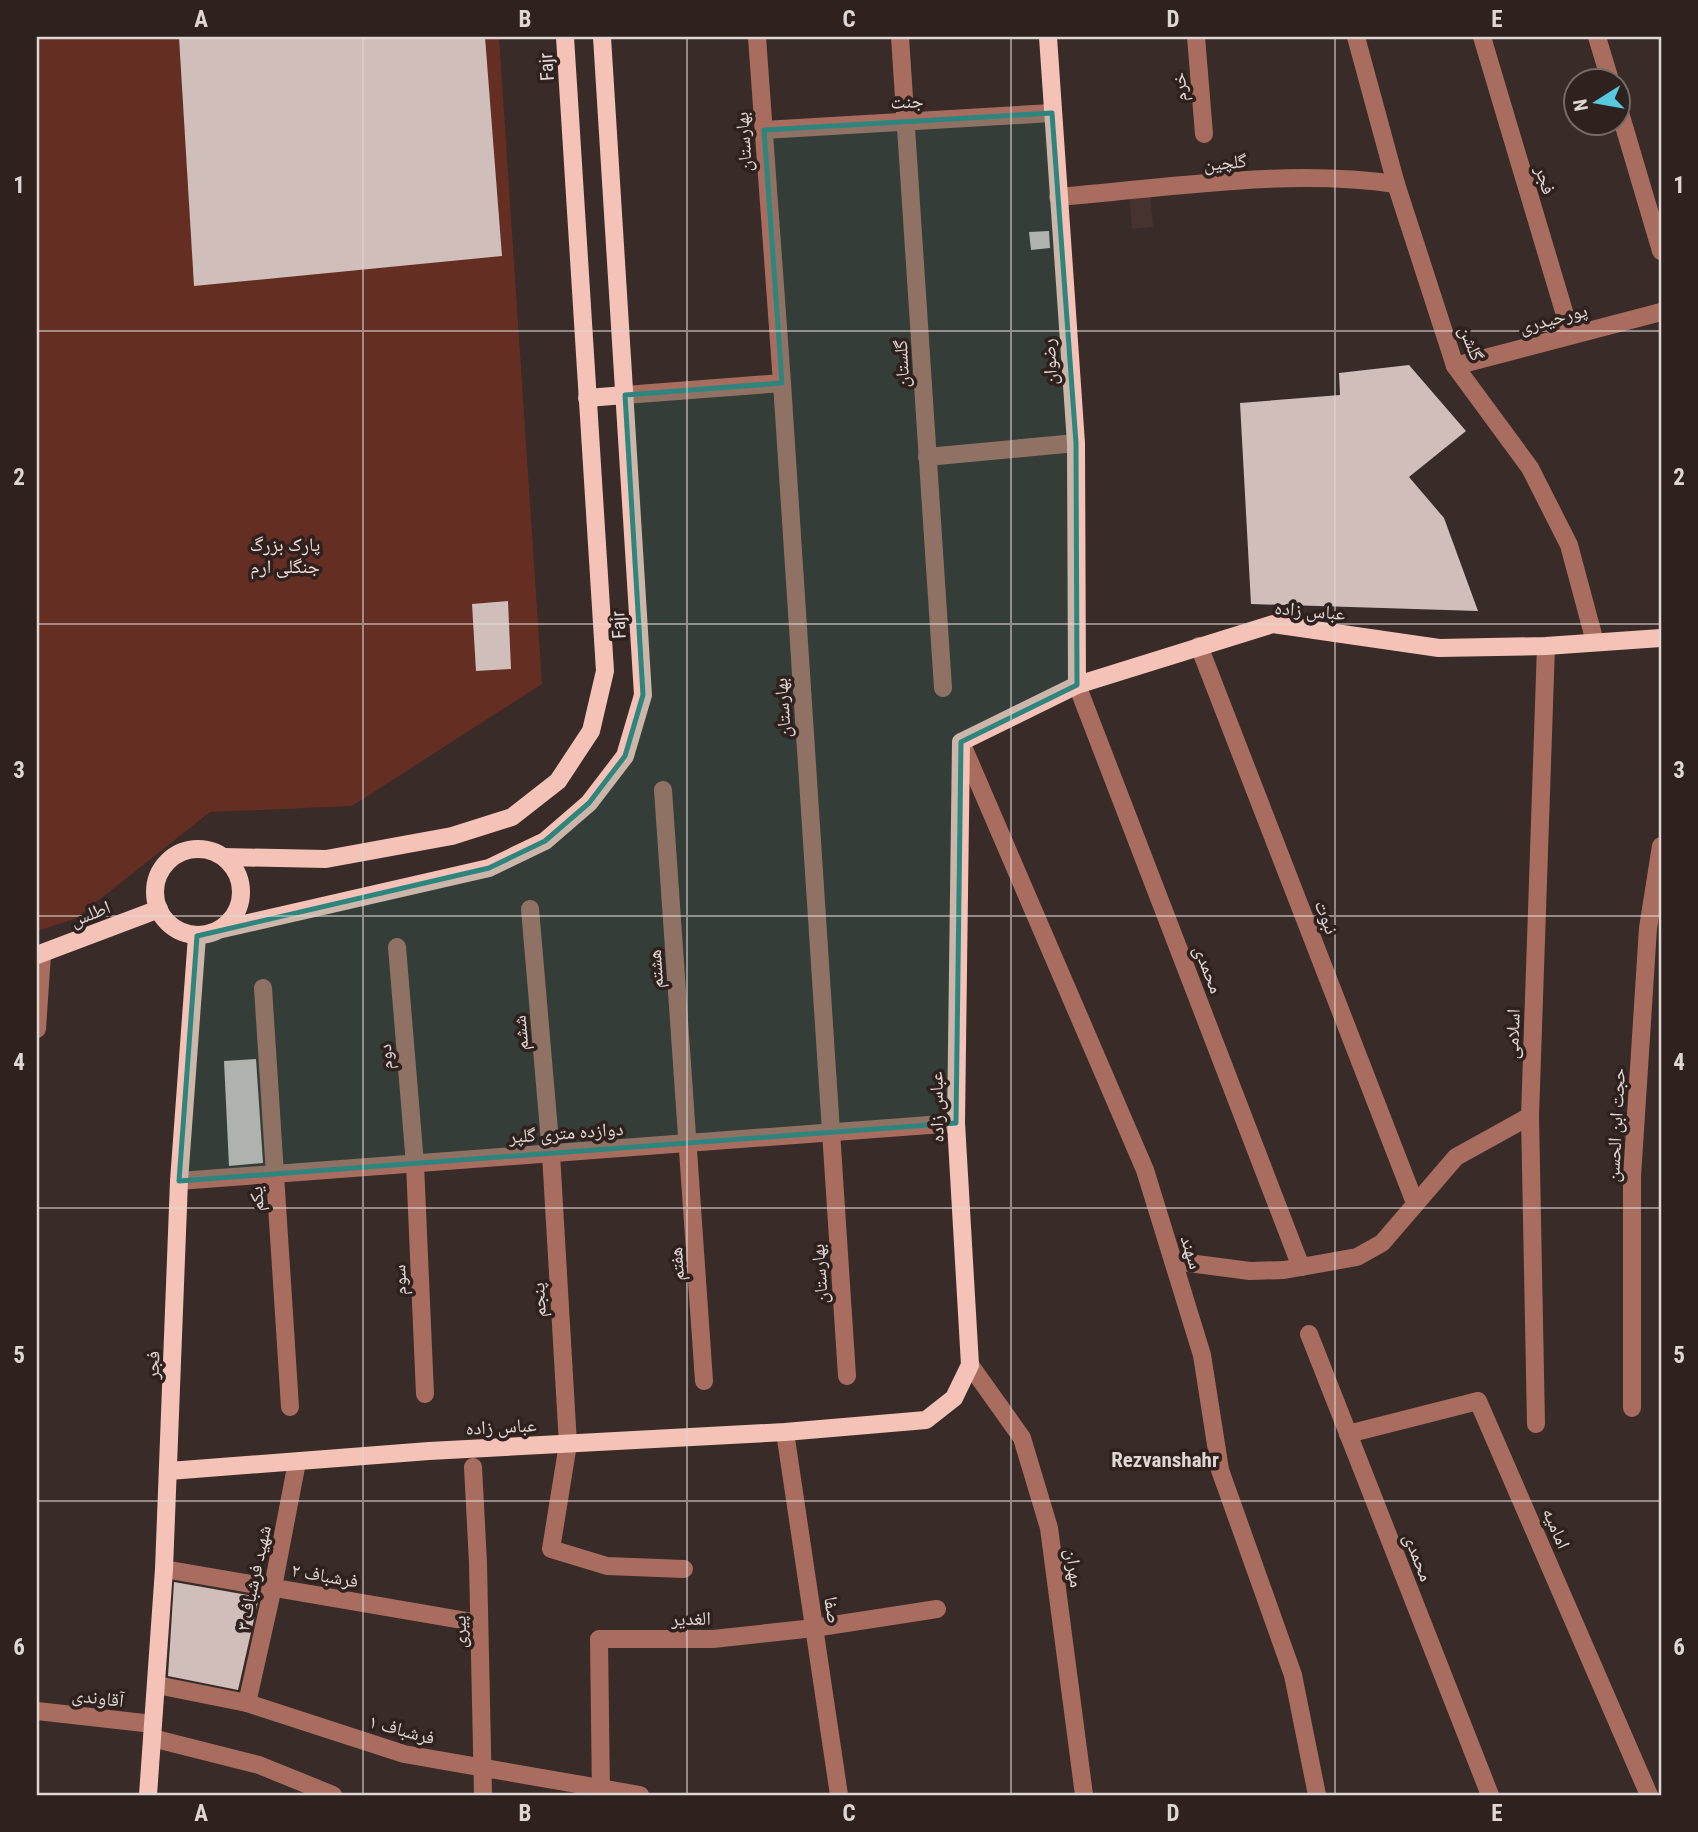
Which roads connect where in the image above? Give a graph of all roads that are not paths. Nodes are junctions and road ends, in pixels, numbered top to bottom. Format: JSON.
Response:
{"nodes":[{"id":1,"x":565,"y":37,"type":"edge"},
{"id":2,"x":602,"y":37,"type":"edge"},
{"id":3,"x":757,"y":37,"type":"edge"},
{"id":4,"x":900,"y":37,"type":"edge"},
{"id":5,"x":1048,"y":37,"type":"edge"},
{"id":6,"x":1196,"y":37,"type":"edge"},
{"id":7,"x":1356,"y":37,"type":"edge"},
{"id":8,"x":1482,"y":37,"type":"edge"},
{"id":9,"x":1597,"y":37,"type":"edge"},
{"id":10,"x":1606,"y":66,"type":"edge"},
{"id":11,"x":1052,"y":113,"type":"junction"},
{"id":12,"x":907,"y":121,"type":"junction"},
{"id":13,"x":764,"y":130,"type":"junction"},
{"id":14,"x":1203,"y":134,"type":"dead end"},
{"id":15,"x":1627,"y":136,"type":"edge"},
{"id":16,"x":1396,"y":184,"type":"junction"},
{"id":17,"x":1058,"y":197,"type":"junction"},
{"id":18,"x":1661,"y":251,"type":"edge"},
{"id":19,"x":1661,"y":312,"type":"edge"},
{"id":20,"x":1571,"y":335,"type":"junction"},
{"id":21,"x":1455,"y":366,"type":"junction"},
{"id":22,"x":782,"y":383,"type":"junction"},
{"id":23,"x":625,"y":395,"type":"junction"},
{"id":24,"x":587,"y":398,"type":"junction"},
{"id":25,"x":1076,"y":443,"type":"junction"},
{"id":26,"x":927,"y":457,"type":"junction"},
{"id":27,"x":1661,"y":638,"type":"edge"},
{"id":28,"x":1595,"y":642,"type":"junction"},
{"id":29,"x":1199,"y":646,"type":"junction"},
{"id":30,"x":1546,"y":646,"type":"junction"},
{"id":31,"x":1077,"y":685,"type":"junction"},
{"id":32,"x":943,"y":688,"type":"dead end"},
{"id":33,"x":961,"y":742,"type":"junction"},
{"id":34,"x":663,"y":790,"type":"dead end"},
{"id":35,"x":1661,"y":846,"type":"edge"},
{"id":36,"x":224,"y":857,"type":"junction"},
{"id":37,"x":530,"y":908,"type":"dead end"},
{"id":38,"x":159,"y":909,"type":"junction"},
{"id":39,"x":222,"y":929,"type":"junction"},
{"id":40,"x":197,"y":936,"type":"junction"},
{"id":41,"x":397,"y":947,"type":"dead end"},
{"id":42,"x":39,"y":954,"type":"edge"},
{"id":43,"x":263,"y":988,"type":"dead end"},
{"id":44,"x":37,"y":1029,"type":"edge"},
{"id":45,"x":1530,"y":1116,"type":"junction"},
{"id":46,"x":956,"y":1123,"type":"junction"},
{"id":47,"x":830,"y":1134,"type":"junction"},
{"id":48,"x":689,"y":1144,"type":"junction"},
{"id":49,"x":551,"y":1154,"type":"junction"},
{"id":50,"x":415,"y":1164,"type":"junction"},
{"id":51,"x":275,"y":1175,"type":"junction"},
{"id":52,"x":179,"y":1181,"type":"junction"},
{"id":53,"x":1415,"y":1203,"type":"junction"},
{"id":54,"x":1173,"y":1261,"type":"junction"},
{"id":55,"x":1301,"y":1267,"type":"junction"},
{"id":56,"x":1310,"y":1334,"type":"dead end"},
{"id":57,"x":970,"y":1365,"type":"junction"},
{"id":58,"x":847,"y":1376,"type":"dead end"},
{"id":59,"x":704,"y":1381,"type":"dead end"},
{"id":60,"x":425,"y":1394,"type":"dead end"},
{"id":61,"x":290,"y":1407,"type":"dead end"},
{"id":62,"x":1632,"y":1408,"type":"dead end"},
{"id":63,"x":1536,"y":1424,"type":"dead end"},
{"id":64,"x":785,"y":1432,"type":"junction"},
{"id":65,"x":1348,"y":1434,"type":"junction"},
{"id":66,"x":568,"y":1444,"type":"junction"},
{"id":67,"x":297,"y":1461,"type":"junction"},
{"id":68,"x":473,"y":1467,"type":"dead end"},
{"id":69,"x":169,"y":1471,"type":"junction"},
{"id":70,"x":164,"y":1569,"type":"junction"},
{"id":71,"x":684,"y":1569,"type":"dead end"},
{"id":72,"x":274,"y":1587,"type":"junction"},
{"id":73,"x":937,"y":1609,"type":"dead end"},
{"id":74,"x":479,"y":1623,"type":"junction"},
{"id":75,"x":814,"y":1628,"type":"junction"},
{"id":76,"x":157,"y":1685,"type":"junction"},
{"id":77,"x":247,"y":1703,"type":"junction"},
{"id":78,"x":37,"y":1710,"type":"edge"},
{"id":79,"x":153,"y":1731,"type":"junction"},
{"id":80,"x":483,"y":1768,"type":"junction"},
{"id":81,"x":601,"y":1792,"type":"edge"},
{"id":82,"x":148,"y":1795,"type":"edge"},
{"id":83,"x":333,"y":1795,"type":"edge"},
{"id":84,"x":482,"y":1795,"type":"edge"},
{"id":85,"x":640,"y":1795,"type":"edge"},
{"id":86,"x":839,"y":1795,"type":"edge"},
{"id":87,"x":1084,"y":1795,"type":"edge"},
{"id":88,"x":1317,"y":1795,"type":"edge"},
{"id":89,"x":1490,"y":1795,"type":"edge"},
{"id":90,"x":1649,"y":1795,"type":"edge"}],
"edges":[{"from":1,"to":24,"type":"main road","name":"Fajr"},
{"from":2,"to":23,"type":"main road","name":"Fajr"},
{"from":3,"to":13,"type":"street","name":"بهارستان"},
{"from":4,"to":12,"type":"street","name":"گلستان"},
{"from":5,"to":11,"type":"main road","name":"رضوان"},
{"from":6,"to":14,"type":"street","name":"خرم"},
{"from":7,"to":16,"type":"street","name":"گلشن"},
{"from":8,"to":20,"type":"street","name":"فجر"},
{"from":9,"to":10,"type":"street"},
{"from":11,"to":12,"type":"street","name":"جنت"},
{"from":11,"to":17,"type":"main road","name":"رضوان"},
{"from":12,"to":13,"type":"street","name":"جنت"},
{"from":12,"to":26,"type":"street","name":"گلستان"},
{"from":13,"to":22,"type":"street","name":"بهارستان"},
{"from":15,"to":18,"type":"street"},
{"from":16,"to":17,"type":"street","name":"گلچین"},
{"from":16,"to":21,"type":"street","name":"گلشن"},
{"from":17,"to":25,"type":"main road","name":"رضوان"},
{"from":19,"to":20,"type":"street","name":"پورحیدری"},
{"from":20,"to":21,"type":"street","name":"پورحیدری"},
{"from":21,"to":28,"type":"street","name":"گلشن"},
{"from":22,"to":23,"type":"street"},
{"from":22,"to":47,"type":"street","name":"بهارستان"},
{"from":23,"to":24,"type":"main road"},
{"from":23,"to":39,"type":"main road","name":"Fajr"},
{"from":24,"to":36,"type":"main road","name":"Fajr"},
{"from":25,"to":26,"type":"street"},
{"from":25,"to":31,"type":"main road","name":"رضوان"},
{"from":26,"to":32,"type":"street","name":"گلستان"},
{"from":27,"to":28,"type":"main road","name":"عباس زاده"},
{"from":28,"to":30,"type":"main road","name":"عباس زاده"},
{"from":29,"to":30,"type":"main road","name":"عباس زاده"},
{"from":29,"to":31,"type":"main road","name":"عباس زاده"},
{"from":29,"to":53,"type":"street","name":"نبوت"},
{"from":30,"to":45,"type":"street","name":"اسلامی"},
{"from":31,"to":33,"type":"main road","name":"عباس زاده"},
{"from":31,"to":55,"type":"street","name":"محمدی"},
{"from":33,"to":46,"type":"main road","name":"عباس زاده"},
{"from":33,"to":54,"type":"street","name":"سهند"},
{"from":34,"to":48,"type":"street","name":"هشتم"},
{"from":35,"to":62,"type":"street","name":"حجت ابن الحسن"},
{"from":36,"to":38,"type":"main road"},
{"from":36,"to":39,"type":"main road"},
{"from":37,"to":49,"type":"street","name":"ششم"},
{"from":38,"to":40,"type":"main road"},
{"from":38,"to":42,"type":"main road","name":"اطلس"},
{"from":39,"to":40,"type":"main road"},
{"from":40,"to":52,"type":"main road","name":"فجر"},
{"from":41,"to":50,"type":"street","name":"دوم"},
{"from":42,"to":44,"type":"street"},
{"from":43,"to":51,"type":"street","name":"یکم"},
{"from":45,"to":53,"type":"street"},
{"from":45,"to":63,"type":"street","name":"اسلامی"},
{"from":46,"to":47,"type":"street","name":"دوازده متری گلپر"},
{"from":46,"to":57,"type":"main road","name":"عباس زاده"},
{"from":47,"to":48,"type":"street","name":"دوازده متری گلپر"},
{"from":47,"to":58,"type":"street","name":"بهارستان"},
{"from":48,"to":49,"type":"street","name":"دوازده متری گلپر"},
{"from":48,"to":59,"type":"street","name":"هفتم"},
{"from":49,"to":50,"type":"street","name":"دوازده متری گلپر"},
{"from":49,"to":66,"type":"street","name":"پنجم"},
{"from":50,"to":51,"type":"street","name":"دوازده متری گلپر"},
{"from":50,"to":60,"type":"street","name":"سوم"},
{"from":51,"to":52,"type":"street","name":"دوازده متری گلپر"},
{"from":51,"to":61,"type":"street","name":"یکم"},
{"from":52,"to":69,"type":"main road","name":"فجر"},
{"from":53,"to":55,"type":"street"},
{"from":54,"to":55,"type":"street"},
{"from":54,"to":88,"type":"street","name":"سهند"},
{"from":56,"to":65,"type":"street","name":"محمدی"},
{"from":57,"to":64,"type":"main road","name":"عباس زاده"},
{"from":57,"to":87,"type":"street","name":"مهران"},
{"from":64,"to":66,"type":"main road","name":"عباس زاده"},
{"from":64,"to":75,"type":"street","name":"صفا"},
{"from":65,"to":89,"type":"street","name":"محمدی"},
{"from":65,"to":90,"type":"street","name":"امامیه"},
{"from":66,"to":67,"type":"main road","name":"عباس زاده"},
{"from":66,"to":71,"type":"street","name":"پنجم"},
{"from":67,"to":69,"type":"main road","name":"عباس زاده"},
{"from":67,"to":72,"type":"street","name":"شهید فرشباف ۳"},
{"from":68,"to":74,"type":"street","name":"پیری"},
{"from":69,"to":70,"type":"main road","name":"فجر"},
{"from":70,"to":72,"type":"street","name":"فرشباف ۲"},
{"from":70,"to":76,"type":"main road","name":"فجر"},
{"from":72,"to":74,"type":"street","name":"فرشباف ۲"},
{"from":72,"to":77,"type":"street","name":"شهید فرشباف ۳"},
{"from":73,"to":75,"type":"street","name":"الغدیر"},
{"from":74,"to":80,"type":"street","name":"پیری"},
{"from":75,"to":81,"type":"street","name":"الغدیر"},
{"from":75,"to":86,"type":"street","name":"صفا"},
{"from":76,"to":77,"type":"street","name":"فرشباف ۱"},
{"from":76,"to":79,"type":"main road","name":"فجر"},
{"from":77,"to":80,"type":"street","name":"فرشباف ۱"},
{"from":78,"to":79,"type":"street","name":"آقاوندی"},
{"from":79,"to":82,"type":"main road","name":"فجر"},
{"from":79,"to":83,"type":"street","name":"آقاوندی"},
{"from":80,"to":81,"type":"street","name":"فرشباف ۱"},
{"from":80,"to":84,"type":"street","name":"پیری"},
{"from":81,"to":85,"type":"street","name":"فرشباف ۱"}]}
